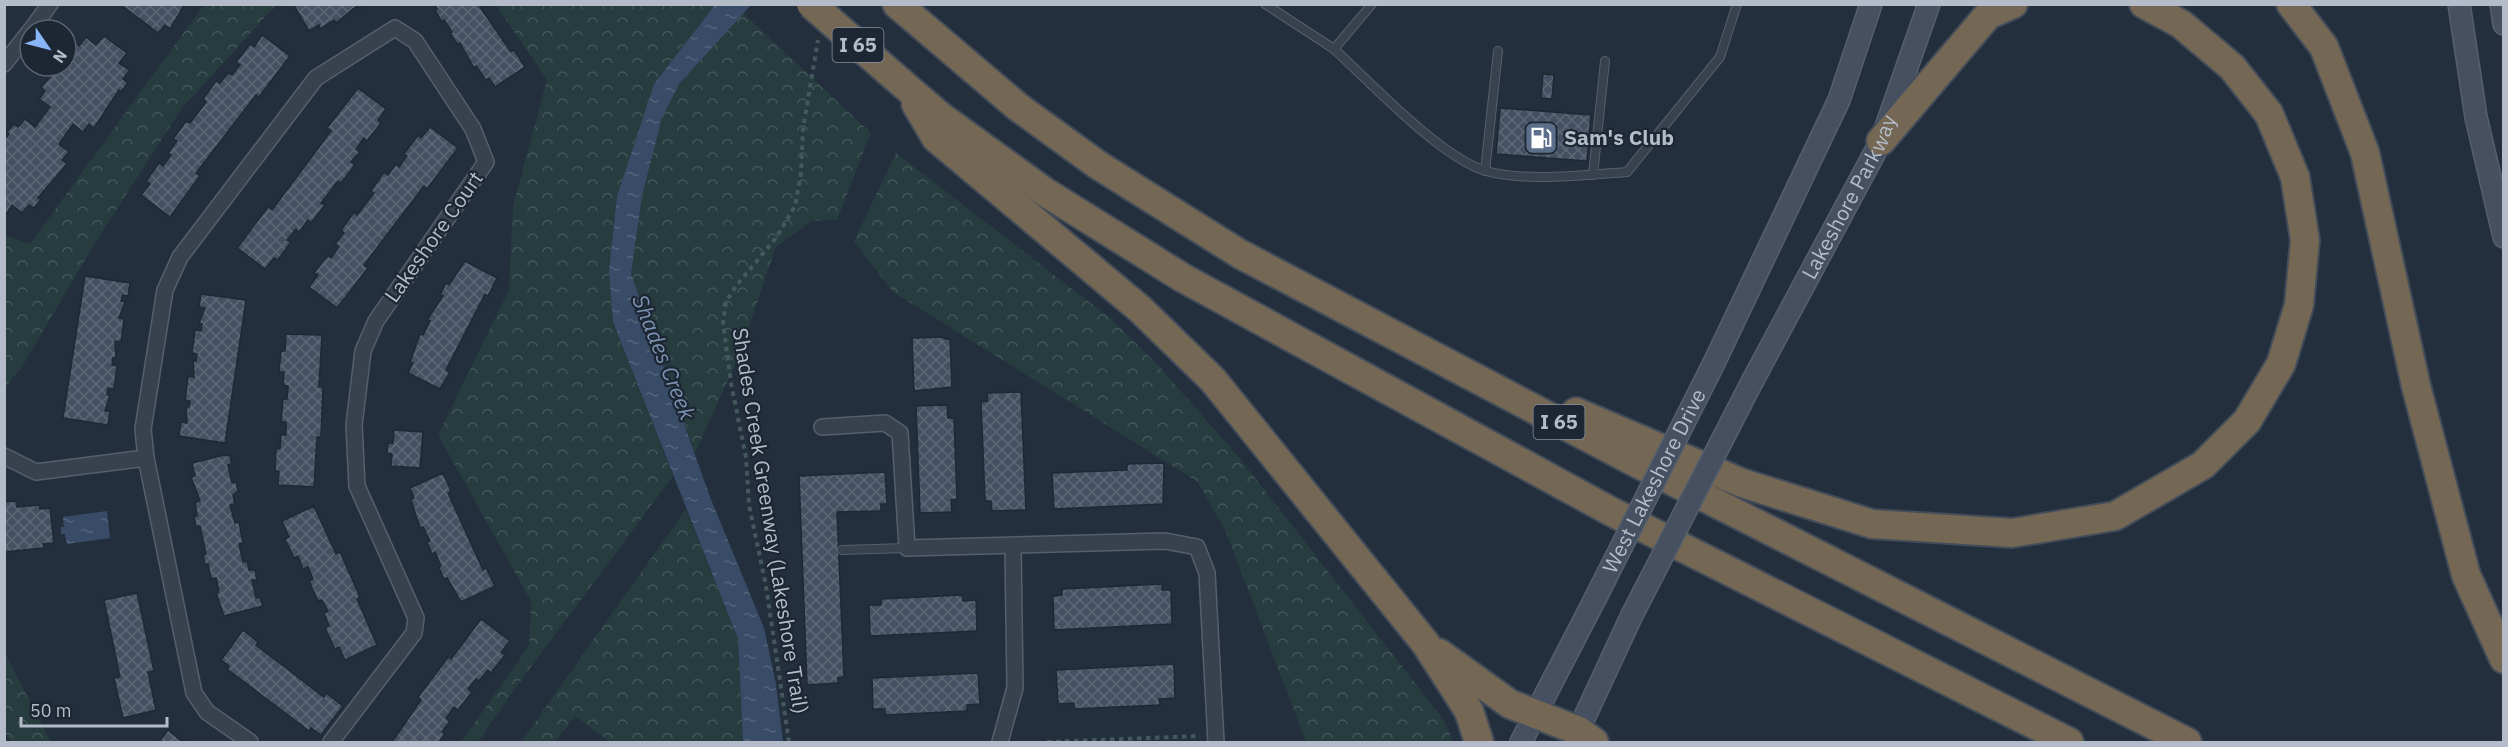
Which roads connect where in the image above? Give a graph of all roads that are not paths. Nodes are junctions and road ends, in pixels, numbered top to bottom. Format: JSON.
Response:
{"nodes":[{"id":1,"x":50,"y":4,"type":"edge"},
{"id":2,"x":812,"y":4,"type":"edge"},
{"id":3,"x":897,"y":4,"type":"edge"},
{"id":4,"x":1265,"y":4,"type":"edge"},
{"id":5,"x":1372,"y":4,"type":"edge"},
{"id":6,"x":1737,"y":4,"type":"edge"},
{"id":7,"x":1871,"y":4,"type":"edge"},
{"id":8,"x":1929,"y":4,"type":"edge"},
{"id":9,"x":2013,"y":4,"type":"edge"},
{"id":10,"x":2144,"y":4,"type":"edge"},
{"id":11,"x":2291,"y":4,"type":"edge"},
{"id":12,"x":2459,"y":4,"type":"edge"},
{"id":13,"x":2501,"y":4,"type":"edge"},
{"id":14,"x":40,"y":18,"type":"edge"},
{"id":15,"x":2504,"y":24,"type":"edge"},
{"id":16,"x":18,"y":46,"type":"edge"},
{"id":17,"x":1334,"y":49,"type":"junction"},
{"id":18,"x":1497,"y":51,"type":"dead end"},
{"id":19,"x":1605,"y":61,"type":"dead end"},
{"id":20,"x":4,"y":64,"type":"edge"},
{"id":21,"x":938,"y":127,"type":"junction"},
{"id":22,"x":1881,"y":141,"type":"junction"},
{"id":23,"x":1485,"y":171,"type":"junction"},
{"id":24,"x":1593,"y":175,"type":"junction"},
{"id":25,"x":2504,"y":237,"type":"edge"},
{"id":26,"x":1433,"y":356,"type":"junction"},
{"id":27,"x":1753,"y":380,"type":"joint"},
{"id":28,"x":822,"y":427,"type":"dead end"},
{"id":29,"x":4,"y":456,"type":"edge"},
{"id":30,"x":146,"y":458,"type":"junction"},
{"id":31,"x":1013,"y":547,"type":"junction"},
{"id":32,"x":907,"y":548,"type":"junction"},
{"id":33,"x":842,"y":550,"type":"dead end"},
{"id":34,"x":1426,"y":644,"type":"junction"},
{"id":35,"x":2504,"y":659,"type":"edge"},
{"id":36,"x":1534,"y":713,"type":"junction"},
{"id":37,"x":1216,"y":739,"type":"edge"},
{"id":38,"x":1582,"y":739,"type":"edge"},
{"id":39,"x":250,"y":742,"type":"edge"},
{"id":40,"x":331,"y":742,"type":"edge"},
{"id":41,"x":1000,"y":742,"type":"edge"},
{"id":42,"x":1479,"y":742,"type":"edge"},
{"id":43,"x":1521,"y":742,"type":"edge"},
{"id":44,"x":2069,"y":742,"type":"edge"},
{"id":45,"x":2187,"y":742,"type":"edge"}],
"edges":[{"from":1,"to":14,"type":"street"},
{"from":2,"to":21,"type":"highway","number":"I 65","bridge":true},
{"from":3,"to":26,"type":"highway","number":"I 65"},
{"from":4,"to":17,"type":"lane"},
{"from":5,"to":17,"type":"lane"},
{"from":6,"to":24,"type":"lane"},
{"from":7,"to":36,"type":"main road","name":"West Lakeshore Drive","bridge":true},
{"from":8,"to":22,"type":"main road","name":"Lakeshore Parkway"},
{"from":9,"to":22,"type":"highway"},
{"from":10,"to":26,"type":"highway"},
{"from":11,"to":35,"type":"highway"},
{"from":12,"to":25,"type":"main road"},
{"from":13,"to":15,"type":"main road"},
{"from":16,"to":20,"type":"street"},
{"from":17,"to":23,"type":"lane"},
{"from":18,"to":23,"type":"lane"},
{"from":19,"to":24,"type":"lane"},
{"from":21,"to":34,"type":"highway"},
{"from":21,"to":44,"type":"highway","number":"I 65"},
{"from":22,"to":27,"type":"main road","name":"Lakeshore Parkway"},
{"from":23,"to":24,"type":"lane"},
{"from":26,"to":45,"type":"highway","number":"I 65"},
{"from":27,"to":38,"type":"main road","name":"West Lakeshore Drive","bridge":true},
{"from":28,"to":32,"type":"street"},
{"from":29,"to":30,"type":"street"},
{"from":30,"to":39,"type":"street"},
{"from":30,"to":40,"type":"street","name":"Lakeshore Court"},
{"from":31,"to":32,"type":"street"},
{"from":31,"to":37,"type":"street"},
{"from":31,"to":41,"type":"street"},
{"from":32,"to":33,"type":"lane"},
{"from":34,"to":36,"type":"highway"},
{"from":34,"to":42,"type":"highway"},
{"from":36,"to":38,"type":"highway"},
{"from":36,"to":43,"type":"main road"}]}
